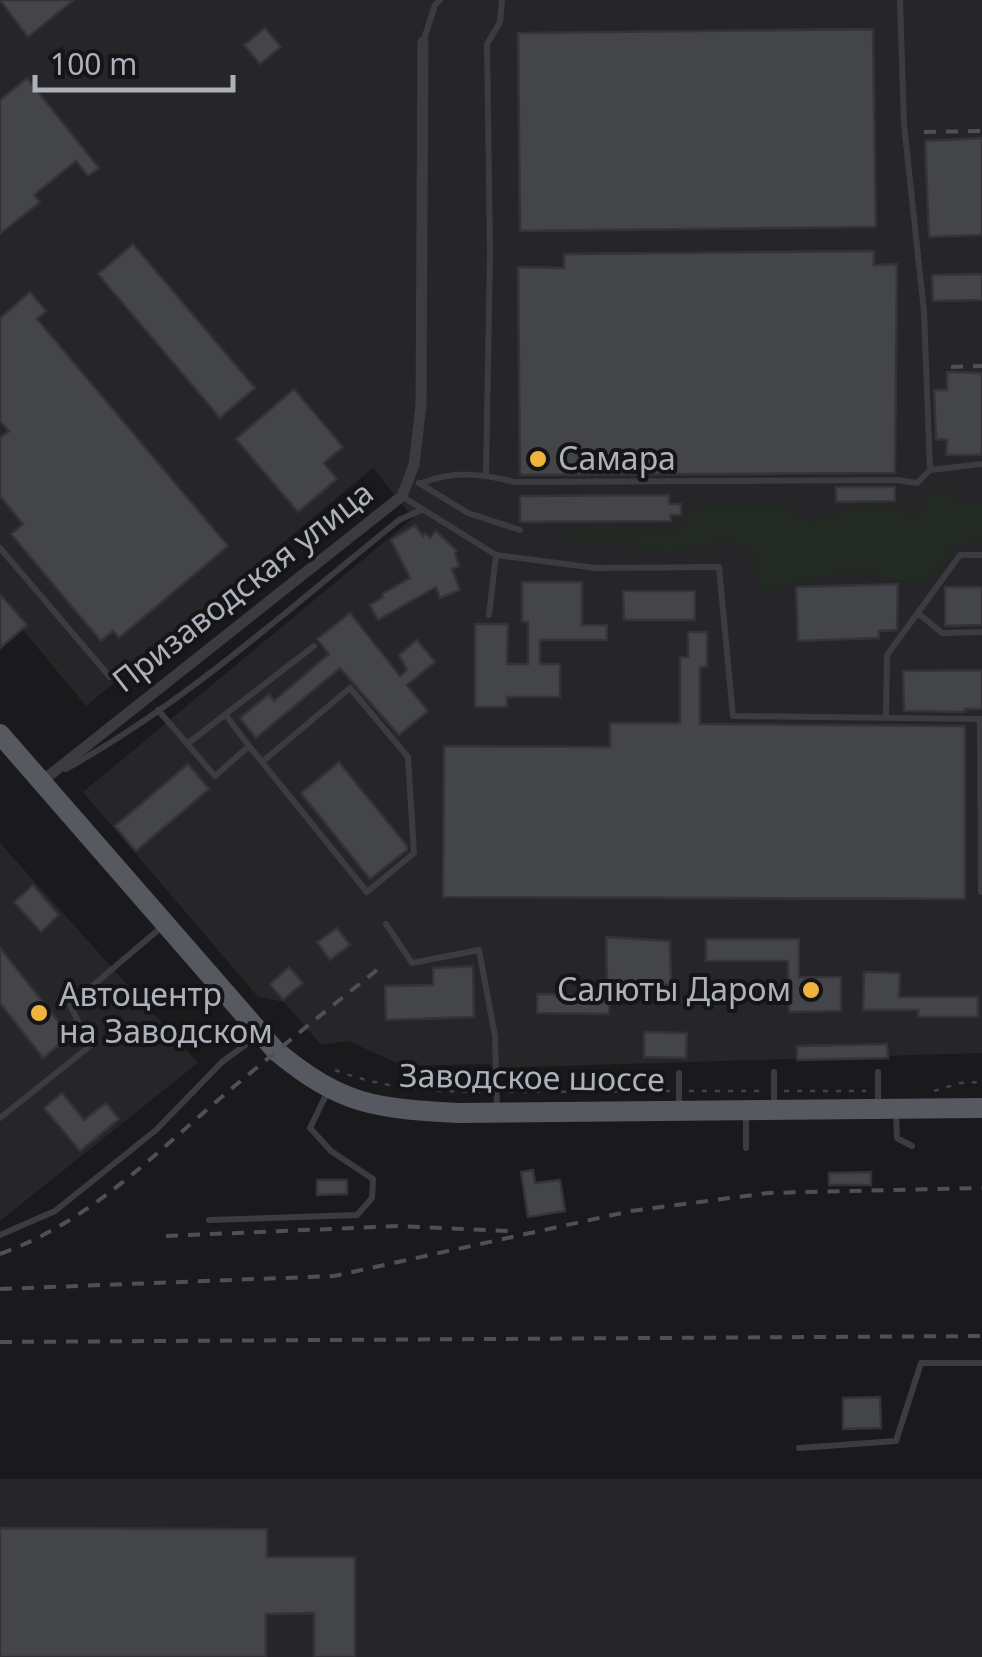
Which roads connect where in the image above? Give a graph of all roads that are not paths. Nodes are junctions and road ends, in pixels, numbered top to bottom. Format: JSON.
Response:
{"nodes":[{"id":1,"x":440,"y":0,"type":"edge"},
{"id":2,"x":502,"y":0,"type":"edge"},
{"id":3,"x":900,"y":0,"type":"edge"},
{"id":4,"x":423,"y":42,"type":"joint"},
{"id":5,"x":982,"y":464,"type":"edge"},
{"id":6,"x":930,"y":470,"type":"junction"},
{"id":7,"x":486,"y":474,"type":"junction"},
{"id":8,"x":408,"y":481,"type":"junction"},
{"id":9,"x":422,"y":483,"type":"junction"},
{"id":10,"x":402,"y":496,"type":"junction"},
{"id":11,"x":424,"y":508,"type":"junction"},
{"id":12,"x":520,"y":530,"type":"dead end"},
{"id":13,"x":0,"y":548,"type":"edge"},
{"id":14,"x":496,"y":555,"type":"junction"},
{"id":15,"x":982,"y":555,"type":"edge"},
{"id":16,"x":918,"y":612,"type":"junction"},
{"id":17,"x":489,"y":615,"type":"dead end"},
{"id":18,"x":982,"y":632,"type":"edge"},
{"id":19,"x":314,"y":646,"type":"dead end"},
{"id":20,"x":110,"y":677,"type":"dead end"},
{"id":21,"x":158,"y":710,"type":"junction"},
{"id":22,"x":225,"y":714,"type":"junction"},
{"id":23,"x":886,"y":718,"type":"junction"},
{"id":24,"x":0,"y":734,"type":"edge"},
{"id":25,"x":187,"y":744,"type":"junction"},
{"id":26,"x":249,"y":746,"type":"junction"},
{"id":27,"x":262,"y":762,"type":"junction"},
{"id":28,"x":41,"y":782,"type":"junction"},
{"id":29,"x":981,"y":892,"type":"edge"},
{"id":30,"x":165,"y":924,"type":"junction"},
{"id":31,"x":386,"y":924,"type":"dead end"},
{"id":32,"x":261,"y":1033,"type":"junction"},
{"id":33,"x":678,"y":1072,"type":"dead end"},
{"id":34,"x":774,"y":1072,"type":"dead end"},
{"id":35,"x":878,"y":1072,"type":"dead end"},
{"id":36,"x":332,"y":1080,"type":"junction"},
{"id":37,"x":679,"y":1101,"type":"junction"},
{"id":38,"x":774,"y":1101,"type":"junction"},
{"id":39,"x":497,"y":1102,"type":"junction"},
{"id":40,"x":884,"y":1103,"type":"junction"},
{"id":41,"x":982,"y":1108,"type":"edge"},
{"id":42,"x":746,"y":1110,"type":"junction"},
{"id":43,"x":0,"y":1118,"type":"edge"},
{"id":44,"x":912,"y":1146,"type":"dead end"},
{"id":45,"x":746,"y":1148,"type":"dead end"},
{"id":46,"x":209,"y":1220,"type":"dead end"},
{"id":47,"x":0,"y":1236,"type":"edge"},
{"id":48,"x":982,"y":1364,"type":"edge"},
{"id":49,"x":799,"y":1448,"type":"dead end"}],
"edges":[{"from":1,"to":4,"type":"lane"},
{"from":2,"to":7,"type":"lane"},
{"from":3,"to":6,"type":"lane"},
{"from":4,"to":8,"type":"street","name":"Призаводская улица"},
{"from":5,"to":6,"type":"lane"},
{"from":6,"to":7,"type":"lane"},
{"from":7,"to":9,"type":"lane"},
{"from":8,"to":9,"type":"lane"},
{"from":8,"to":10,"type":"street","name":"Призаводская улица"},
{"from":9,"to":12,"type":"lane"},
{"from":10,"to":11,"type":"lane"},
{"from":10,"to":28,"type":"street","name":"Призаводская улица"},
{"from":11,"to":14,"type":"lane"},
{"from":11,"to":21,"type":"lane"},
{"from":13,"to":20,"type":"lane"},
{"from":14,"to":17,"type":"lane"},
{"from":14,"to":23,"type":"lane"},
{"from":15,"to":16,"type":"lane"},
{"from":16,"to":18,"type":"lane"},
{"from":16,"to":23,"type":"lane"},
{"from":19,"to":22,"type":"lane"},
{"from":21,"to":25,"type":"lane"},
{"from":21,"to":28,"type":"lane"},
{"from":22,"to":25,"type":"lane"},
{"from":22,"to":26,"type":"lane"},
{"from":23,"to":29,"type":"lane"},
{"from":24,"to":28,"type":"main road","name":"Заводское шоссе"},
{"from":25,"to":26,"type":"lane"},
{"from":26,"to":27,"type":"lane"},
{"from":27,"to":27,"type":"lane"},
{"from":28,"to":30,"type":"main road","name":"Заводское шоссе"},
{"from":30,"to":32,"type":"main road","name":"Заводское шоссе"},
{"from":30,"to":43,"type":"lane"},
{"from":31,"to":39,"type":"lane"},
{"from":32,"to":36,"type":"main road","name":"Заводское шоссе"},
{"from":32,"to":47,"type":"lane"},
{"from":33,"to":37,"type":"lane"},
{"from":34,"to":38,"type":"lane"},
{"from":35,"to":40,"type":"lane"},
{"from":36,"to":39,"type":"main road","name":"Заводское шоссе"},
{"from":36,"to":46,"type":"lane"},
{"from":37,"to":39,"type":"main road","name":"Заводское шоссе"},
{"from":37,"to":42,"type":"main road","name":"Заводское шоссе"},
{"from":38,"to":40,"type":"main road","name":"Заводское шоссе"},
{"from":38,"to":42,"type":"main road","name":"Заводское шоссе"},
{"from":40,"to":41,"type":"main road","name":"Заводское шоссе"},
{"from":40,"to":44,"type":"lane"},
{"from":42,"to":45,"type":"lane"},
{"from":48,"to":49,"type":"lane"}]}
